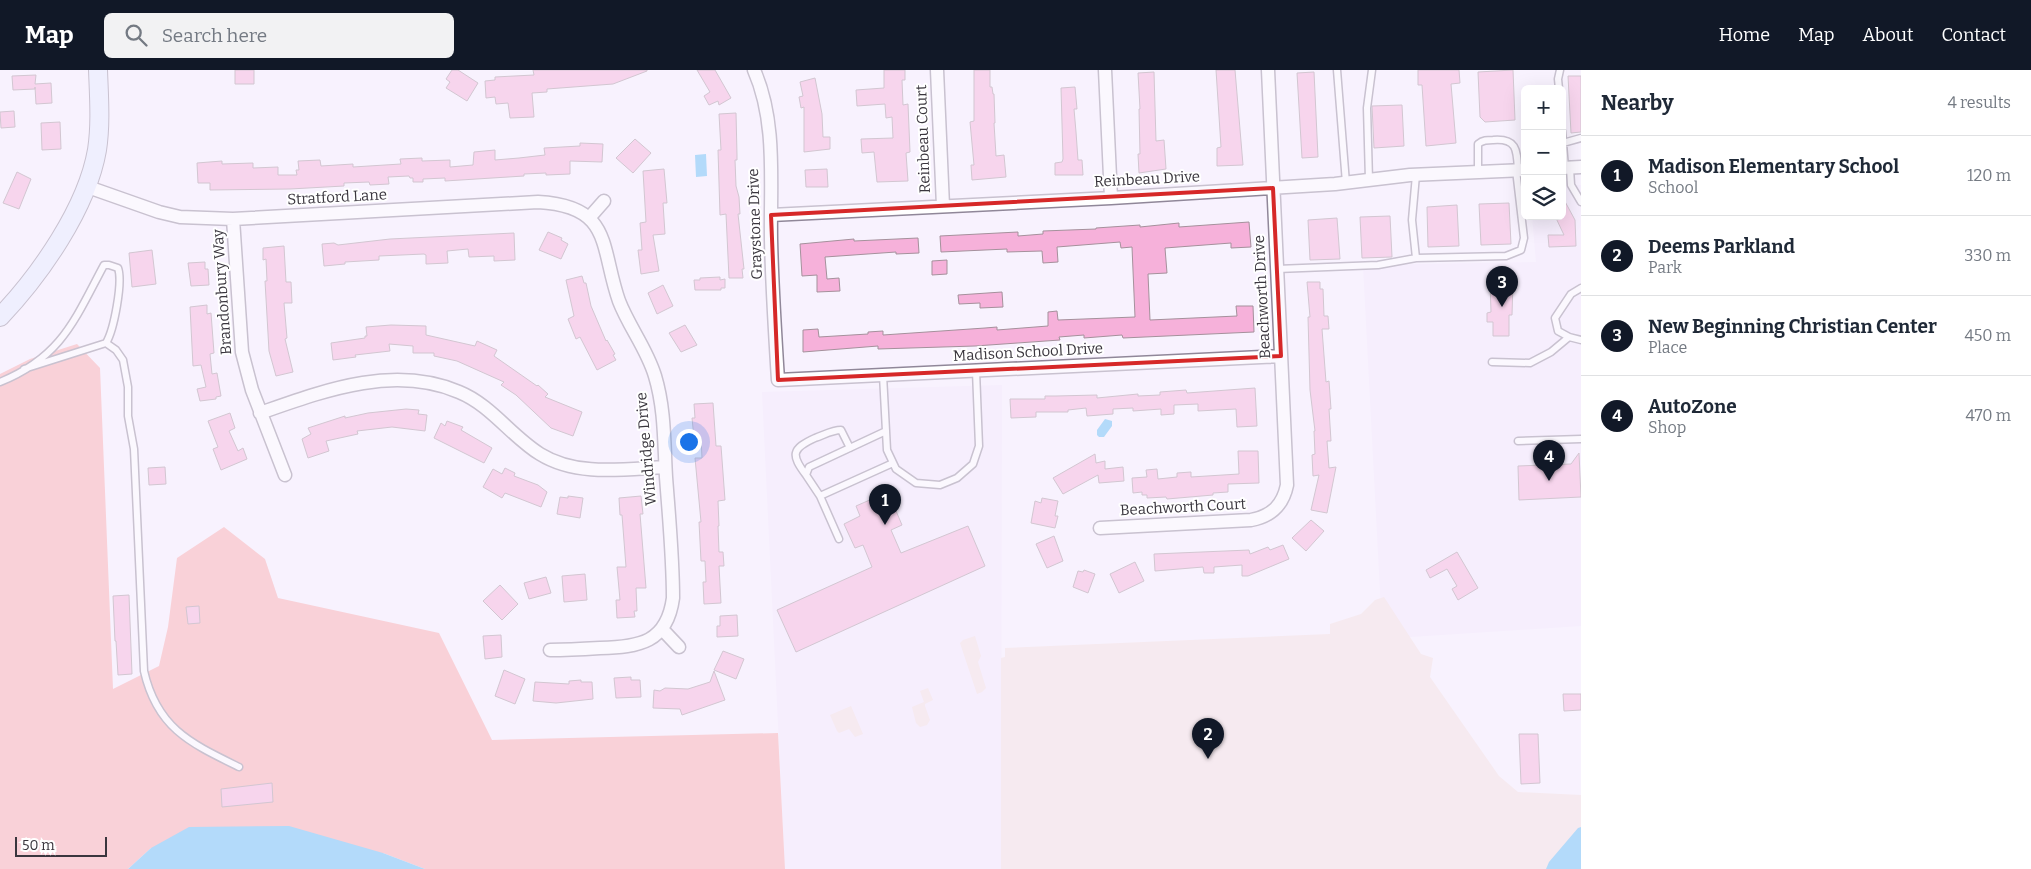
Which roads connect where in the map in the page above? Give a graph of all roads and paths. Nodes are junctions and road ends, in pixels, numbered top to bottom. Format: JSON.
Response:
{"nodes":[{"id":1,"x":98,"y":70,"type":"edge"},
{"id":2,"x":754,"y":70,"type":"edge"},
{"id":3,"x":937,"y":70,"type":"edge"},
{"id":4,"x":1105,"y":70,"type":"edge"},
{"id":5,"x":1268,"y":70,"type":"edge"},
{"id":6,"x":1337,"y":70,"type":"edge"},
{"id":7,"x":1372,"y":70,"type":"edge"},
{"id":8,"x":1560,"y":70,"type":"edge"},
{"id":9,"x":1558,"y":85,"type":"edge"},
{"id":10,"x":1581,"y":138,"type":"edge"},
{"id":11,"x":1566,"y":142,"type":"edge"},
{"id":12,"x":1566,"y":154,"type":"edge"},
{"id":13,"x":1570,"y":168,"type":"edge"},
{"id":14,"x":1520,"y":170,"type":"edge"},
{"id":15,"x":1478,"y":172,"type":"junction"},
{"id":16,"x":1416,"y":175,"type":"junction"},
{"id":17,"x":1369,"y":180,"type":"junction"},
{"id":18,"x":1346,"y":183,"type":"junction"},
{"id":19,"x":88,"y":187,"type":"junction"},
{"id":20,"x":1273,"y":188,"type":"junction"},
{"id":21,"x":1111,"y":198,"type":"junction"},
{"id":22,"x":604,"y":201,"type":"dead end"},
{"id":23,"x":1581,"y":202,"type":"edge"},
{"id":24,"x":943,"y":206,"type":"junction"},
{"id":25,"x":771,"y":214,"type":"junction"},
{"id":26,"x":589,"y":218,"type":"junction"},
{"id":27,"x":233,"y":220,"type":"junction"},
{"id":28,"x":1416,"y":258,"type":"junction"},
{"id":29,"x":1277,"y":269,"type":"junction"},
{"id":30,"x":1581,"y":288,"type":"edge"},
{"id":31,"x":0,"y":317,"type":"edge"},
{"id":32,"x":1569,"y":337,"type":"junction"},
{"id":33,"x":1581,"y":340,"type":"edge"},
{"id":34,"x":106,"y":343,"type":"junction"},
{"id":35,"x":1281,"y":356,"type":"junction"},
{"id":36,"x":1492,"y":362,"type":"dead end"},
{"id":37,"x":24,"y":369,"type":"junction"},
{"id":38,"x":976,"y":371,"type":"junction"},
{"id":39,"x":883,"y":375,"type":"junction"},
{"id":40,"x":778,"y":380,"type":"joint"},
{"id":41,"x":0,"y":382,"type":"edge"},
{"id":42,"x":260,"y":413,"type":"junction"},
{"id":43,"x":886,"y":431,"type":"junction"},
{"id":44,"x":1581,"y":438,"type":"edge"},
{"id":45,"x":1518,"y":441,"type":"dead end"},
{"id":46,"x":850,"y":448,"type":"junction"},
{"id":47,"x":893,"y":463,"type":"junction"},
{"id":48,"x":665,"y":467,"type":"junction"},
{"id":49,"x":285,"y":475,"type":"dead end"},
{"id":50,"x":806,"y":475,"type":"junction"},
{"id":51,"x":820,"y":496,"type":"junction"},
{"id":52,"x":1268,"y":515,"type":"joint"},
{"id":53,"x":1100,"y":528,"type":"dead end"},
{"id":54,"x":840,"y":539,"type":"dead end"},
{"id":55,"x":662,"y":629,"type":"junction"},
{"id":56,"x":679,"y":647,"type":"dead end"},
{"id":57,"x":550,"y":650,"type":"dead end"},
{"id":58,"x":239,"y":767,"type":"dead end"}],
"edges":[{"from":1,"to":19,"type":"street"},
{"from":2,"to":25,"type":"street","name":"Graystone Drive"},
{"from":3,"to":24,"type":"street","name":"Reinbeau Court"},
{"from":4,"to":21,"type":"street"},
{"from":5,"to":20,"type":"street","name":"Beachworth Drive"},
{"from":6,"to":18,"type":"lane"},
{"from":7,"to":17,"type":"lane"},
{"from":8,"to":9,"type":"lane"},
{"from":10,"to":11,"type":"lane"},
{"from":12,"to":13,"type":"lane"},
{"from":13,"to":23,"type":"lane"},
{"from":14,"to":15,"type":"street","name":"Reinbeau Drive"},
{"from":14,"to":15,"type":"lane"},
{"from":14,"to":28,"type":"lane"},
{"from":15,"to":16,"type":"street","name":"Reinbeau Drive"},
{"from":16,"to":17,"type":"street","name":"Reinbeau Drive"},
{"from":16,"to":28,"type":"lane"},
{"from":17,"to":18,"type":"street","name":"Reinbeau Drive"},
{"from":18,"to":20,"type":"street","name":"Reinbeau Drive"},
{"from":19,"to":27,"type":"street","name":"Stratford Lane"},
{"from":19,"to":31,"type":"street"},
{"from":20,"to":21,"type":"street","name":"Reinbeau Drive"},
{"from":20,"to":29,"type":"street","name":"Beachworth Drive"},
{"from":21,"to":24,"type":"street","name":"Reinbeau Drive"},
{"from":22,"to":26,"type":"street"},
{"from":24,"to":25,"type":"street","name":"Reinbeau Drive"},
{"from":25,"to":40,"type":"street","name":"Graystone Drive"},
{"from":26,"to":27,"type":"street","name":"Stratford Lane"},
{"from":26,"to":48,"type":"street","name":"Windridge Drive"},
{"from":27,"to":42,"type":"street","name":"Brandonbury Way"},
{"from":28,"to":29,"type":"lane"},
{"from":29,"to":35,"type":"street","name":"Beachworth Drive"},
{"from":30,"to":32,"type":"lane"},
{"from":32,"to":33,"type":"lane"},
{"from":32,"to":36,"type":"lane"},
{"from":34,"to":37,"type":"lane"},
{"from":34,"to":37,"type":"lane"},
{"from":34,"to":58,"type":"lane"},
{"from":35,"to":38,"type":"street","name":"Madison School Drive"},
{"from":35,"to":52,"type":"street","name":"Beachworth Drive"},
{"from":37,"to":41,"type":"lane"},
{"from":38,"to":39,"type":"street","name":"Madison School Drive"},
{"from":38,"to":47,"type":"lane"},
{"from":39,"to":40,"type":"street","name":"Madison School Drive"},
{"from":39,"to":43,"type":"lane"},
{"from":42,"to":48,"type":"street"},
{"from":42,"to":49,"type":"street","name":"Brandonbury Way"},
{"from":43,"to":46,"type":"lane"},
{"from":43,"to":47,"type":"lane"},
{"from":44,"to":45,"type":"lane"},
{"from":46,"to":50,"type":"lane"},
{"from":46,"to":50,"type":"lane"},
{"from":47,"to":51,"type":"lane"},
{"from":48,"to":55,"type":"street","name":"Windridge Drive"},
{"from":50,"to":51,"type":"lane"},
{"from":51,"to":54,"type":"lane"},
{"from":52,"to":53,"type":"street","name":"Beachworth Court"},
{"from":55,"to":56,"type":"street"},
{"from":55,"to":57,"type":"street"}]}
